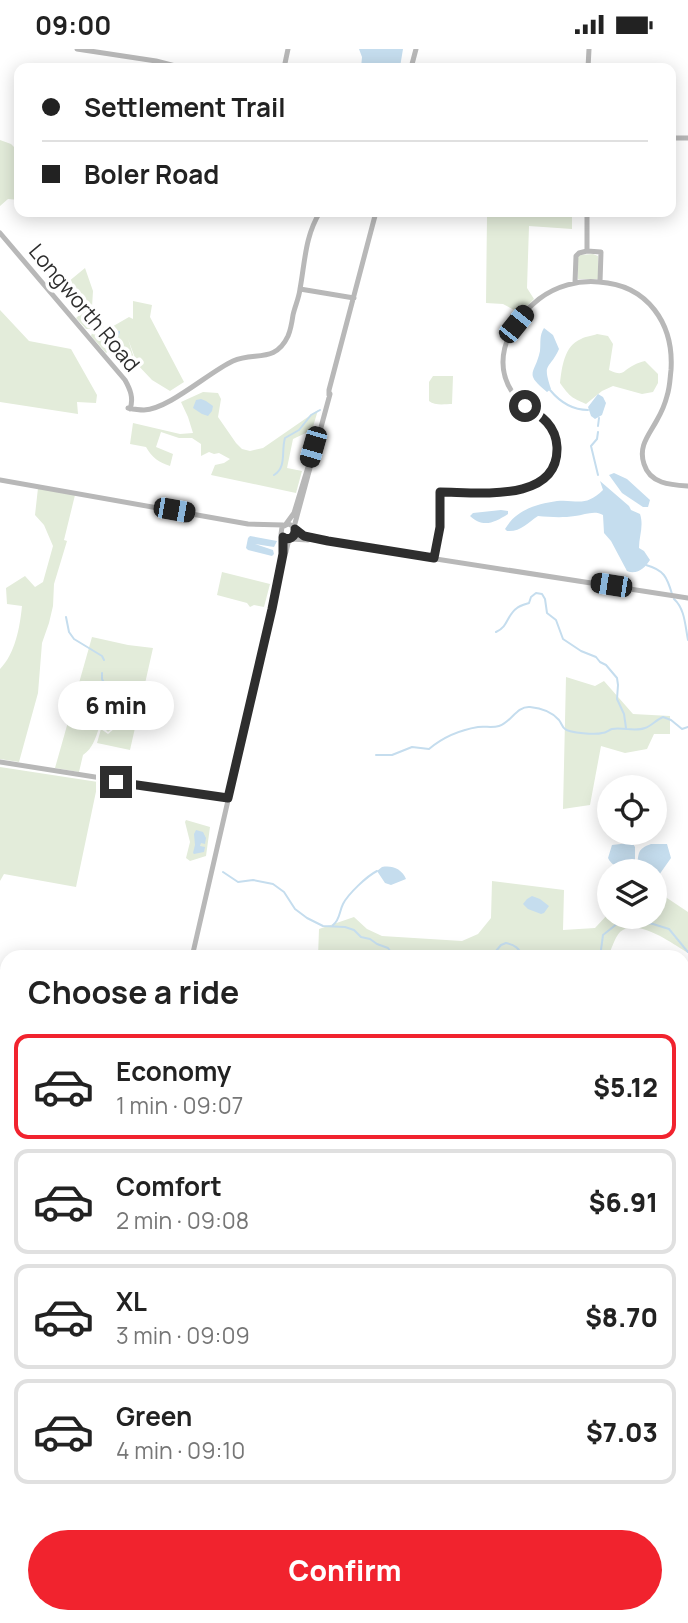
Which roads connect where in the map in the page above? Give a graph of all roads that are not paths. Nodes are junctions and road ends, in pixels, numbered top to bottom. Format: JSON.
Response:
{"nodes":[{"id":1,"x":77,"y":49,"type":"edge"},
{"id":2,"x":143,"y":49,"type":"edge"},
{"id":3,"x":141,"y":59,"type":"junction"},
{"id":4,"x":160,"y":63,"type":"edge"},
{"id":5,"x":316,"y":217,"type":"edge"},
{"id":6,"x":375,"y":217,"type":"edge"},
{"id":7,"x":587,"y":217,"type":"edge"},
{"id":8,"x":0,"y":233,"type":"edge"},
{"id":9,"x":587,"y":251,"type":"junction"},
{"id":10,"x":600,"y":282,"type":"junction"},
{"id":11,"x":575,"y":283,"type":"junction"},
{"id":12,"x":300,"y":289,"type":"junction"},
{"id":13,"x":354,"y":298,"type":"junction"},
{"id":14,"x":317,"y":441,"type":"junction"},
{"id":15,"x":0,"y":479,"type":"edge"},
{"id":16,"x":688,"y":486,"type":"edge"},
{"id":17,"x":248,"y":524,"type":"junction"},
{"id":18,"x":285,"y":525,"type":"junction"},
{"id":19,"x":295,"y":528,"type":"junction"},
{"id":20,"x":286,"y":537,"type":"junction"},
{"id":21,"x":346,"y":545,"type":"junction"},
{"id":22,"x":434,"y":558,"type":"junction"},
{"id":23,"x":688,"y":597,"type":"edge"},
{"id":24,"x":0,"y":762,"type":"edge"},
{"id":25,"x":228,"y":798,"type":"junction"},
{"id":26,"x":194,"y":950,"type":"edge"}],
"edges":[{"from":1,"to":3,"type":"street"},
{"from":2,"to":3,"type":"street"},
{"from":3,"to":4,"type":"street"},
{"from":5,"to":12,"type":"street"},
{"from":6,"to":13,"type":"street"},
{"from":7,"to":9,"type":"street"},
{"from":8,"to":12,"type":"street","name":"Longworth Road"},
{"from":9,"to":10,"type":"street"},
{"from":9,"to":11,"type":"street"},
{"from":10,"to":11,"type":"street"},
{"from":10,"to":16,"type":"street"},
{"from":11,"to":22,"type":"street"},
{"from":12,"to":13,"type":"street"},
{"from":13,"to":14,"type":"street"},
{"from":14,"to":18,"type":"street"},
{"from":14,"to":19,"type":"street"},
{"from":15,"to":17,"type":"street"},
{"from":17,"to":18,"type":"street"},
{"from":17,"to":20,"type":"street"},
{"from":18,"to":19,"type":"street"},
{"from":18,"to":20,"type":"street"},
{"from":19,"to":20,"type":"street"},
{"from":19,"to":21,"type":"street"},
{"from":20,"to":21,"type":"street"},
{"from":20,"to":25,"type":"street"},
{"from":21,"to":22,"type":"street"},
{"from":22,"to":23,"type":"street"},
{"from":24,"to":25,"type":"street"},
{"from":25,"to":26,"type":"street"}]}
